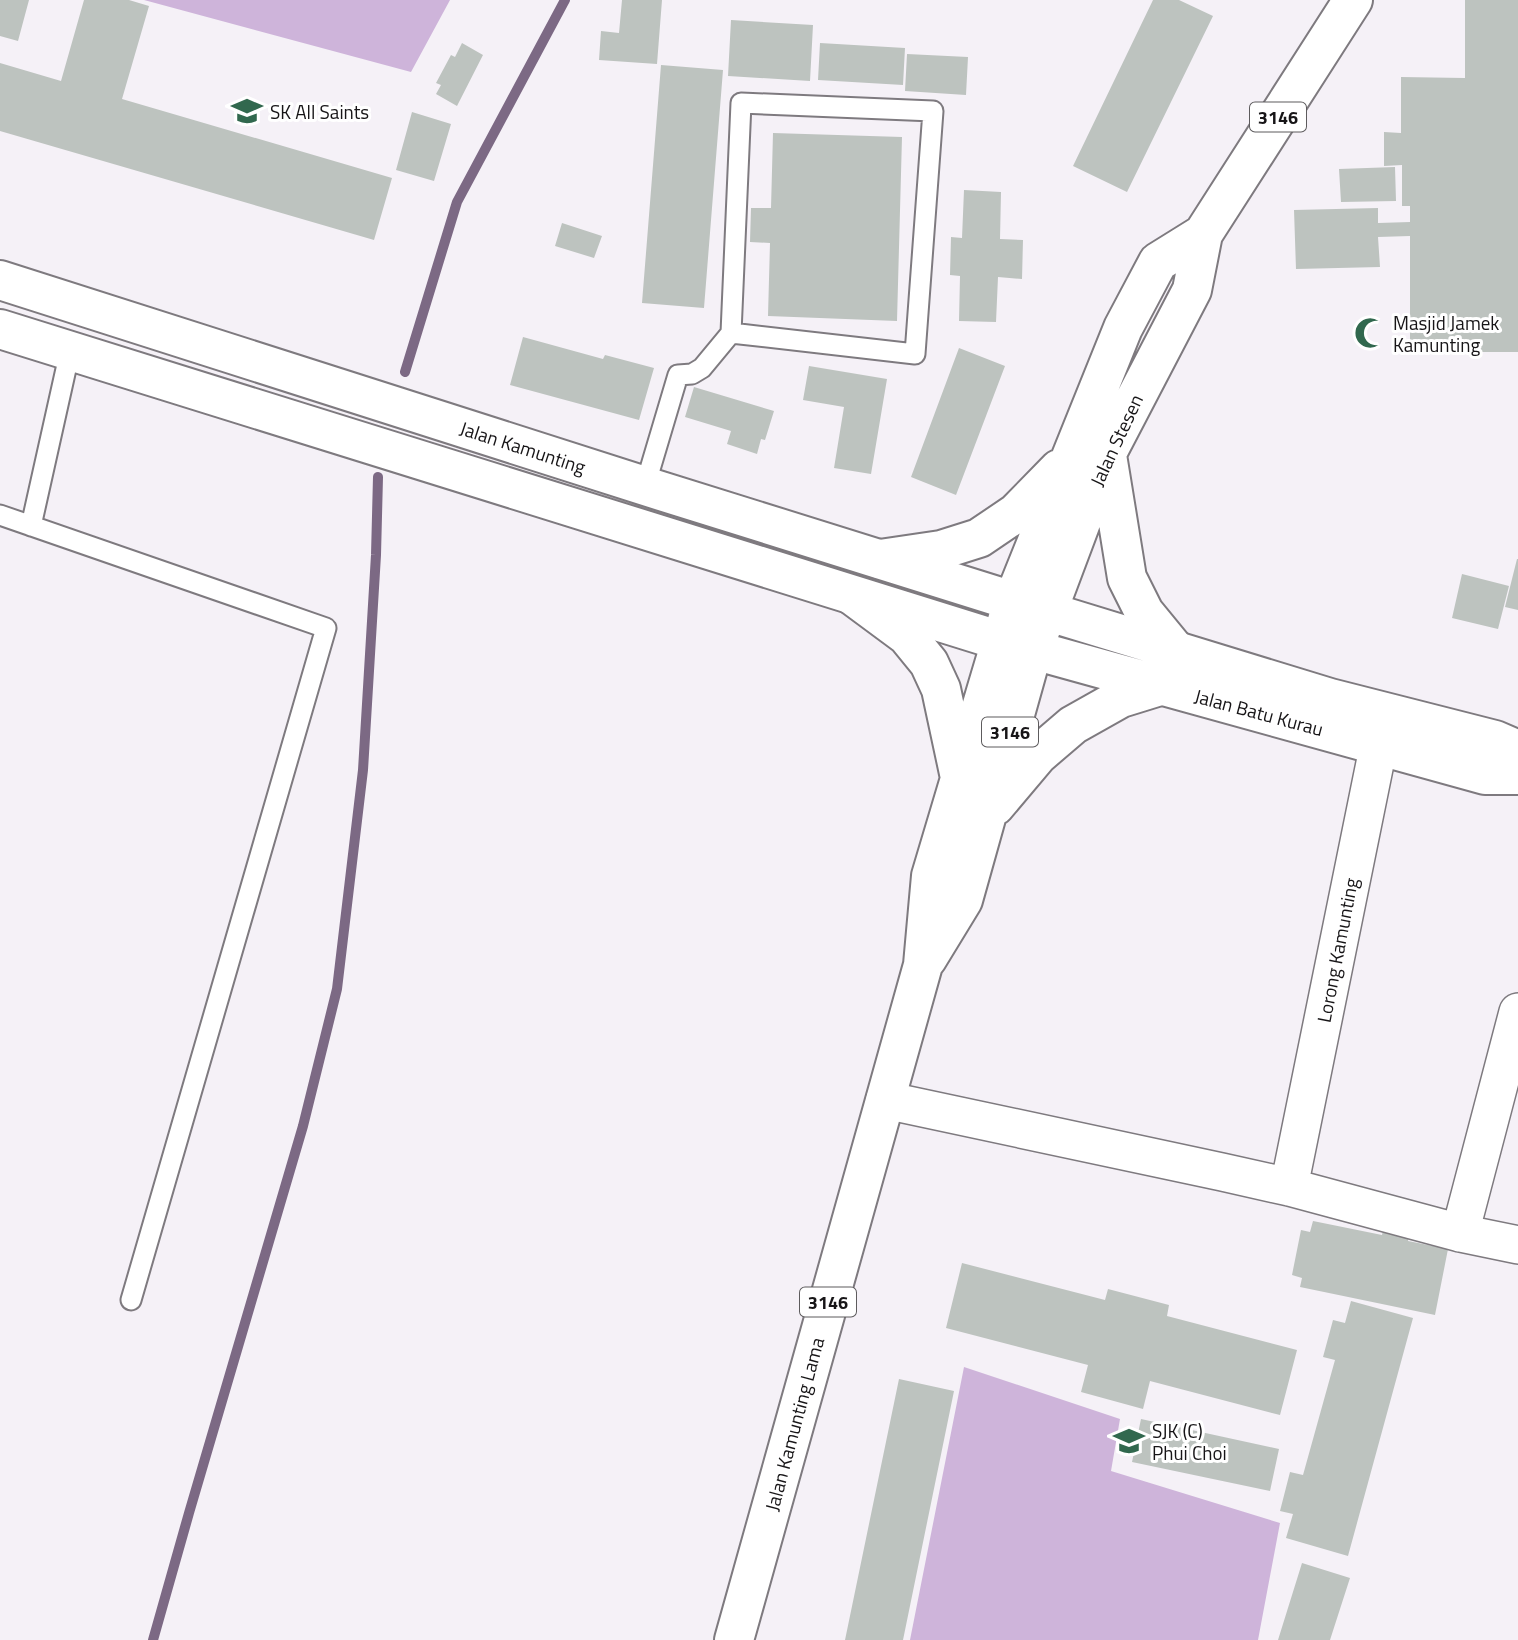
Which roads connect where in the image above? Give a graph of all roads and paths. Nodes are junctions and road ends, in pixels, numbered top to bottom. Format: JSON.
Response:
{"nodes":[{"id":1,"x":1353,"y":0,"type":"edge"},
{"id":2,"x":1203,"y":234,"type":"junction"},
{"id":3,"x":0,"y":280,"type":"edge"},
{"id":4,"x":0,"y":330,"type":"edge"},
{"id":5,"x":731,"y":333,"type":"junction"},
{"id":6,"x":70,"y":351,"type":"junction"},
{"id":7,"x":1107,"y":453,"type":"junction"},
{"id":8,"x":1070,"y":459,"type":"junction"},
{"id":9,"x":645,"y":486,"type":"junction"},
{"id":10,"x":0,"y":515,"type":"edge"},
{"id":11,"x":31,"y":526,"type":"junction"},
{"id":12,"x":880,"y":559,"type":"junction"},
{"id":13,"x":853,"y":596,"type":"junction"},
{"id":14,"x":1030,"y":606,"type":"junction"},
{"id":15,"x":1017,"y":645,"type":"junction"},
{"id":16,"x":1170,"y":668,"type":"junction"},
{"id":17,"x":1382,"y":729,"type":"junction"},
{"id":18,"x":1518,"y":750,"type":"edge"},
{"id":19,"x":1518,"y":775,"type":"edge"},
{"id":20,"x":960,"y":778,"type":"junction"},
{"id":21,"x":987,"y":815,"type":"junction"},
{"id":22,"x":923,"y":965,"type":"junction"},
{"id":23,"x":1518,"y":1012,"type":"edge"},
{"id":24,"x":885,"y":1100,"type":"junction"},
{"id":25,"x":1289,"y":1187,"type":"junction"},
{"id":26,"x":1460,"y":1233,"type":"junction"},
{"id":27,"x":1518,"y":1245,"type":"edge"},
{"id":28,"x":131,"y":1300,"type":"dead end"},
{"id":29,"x":734,"y":1640,"type":"edge"}],
"edges":[{"from":1,"to":2,"type":"main road","name":"Jalan Stesen","number":"3146"},
{"from":2,"to":7,"type":"main road","name":"Jalan Stesen","number":"3146"},
{"from":2,"to":8,"type":"main road","name":"Jalan Stesen","number":"3146"},
{"from":3,"to":9,"type":"main road","name":"Jalan Kamunting"},
{"from":4,"to":6,"type":"main road"},
{"from":5,"to":5,"type":"lane"},
{"from":5,"to":9,"type":"lane"},
{"from":6,"to":11,"type":"lane"},
{"from":6,"to":13,"type":"main road"},
{"from":7,"to":14,"type":"main road","name":"Jalan Stesen","number":"3146"},
{"from":7,"to":16,"type":"main road"},
{"from":8,"to":12,"type":"main road"},
{"from":8,"to":14,"type":"main road","name":"Jalan Stesen","number":"3146"},
{"from":9,"to":12,"type":"main road","name":"Jalan Kamunting"},
{"from":10,"to":11,"type":"lane"},
{"from":11,"to":28,"type":"lane"},
{"from":12,"to":14,"type":"main road","name":"Jalan Kamunting"},
{"from":13,"to":15,"type":"main road"},
{"from":13,"to":20,"type":"main road"},
{"from":14,"to":15,"type":"main road","name":"Jalan Kamunting Lama","number":"3146"},
{"from":14,"to":16,"type":"main road","name":"Jalan Batu Kurau"},
{"from":15,"to":16,"type":"main road","name":"Jalan Batu Kurau"},
{"from":15,"to":20,"type":"main road","name":"Jalan Kamunting Lama","number":"3146"},
{"from":15,"to":21,"type":"main road","name":"Jalan Kamunting Lama","number":"3146"},
{"from":16,"to":17,"type":"main road","name":"Jalan Batu Kurau"},
{"from":16,"to":21,"type":"main road"},
{"from":17,"to":18,"type":"main road","name":"Jalan Batu Kurau"},
{"from":17,"to":19,"type":"main road","name":"Jalan Batu Kurau"},
{"from":17,"to":25,"type":"street","name":"Lorong Kamunting"},
{"from":20,"to":22,"type":"main road","name":"Jalan Kamunting Lama","number":"3146"},
{"from":21,"to":22,"type":"main road","name":"Jalan Kamunting Lama","number":"3146"},
{"from":22,"to":24,"type":"main road","name":"Jalan Kamunting Lama","number":"3146"},
{"from":23,"to":26,"type":"street"},
{"from":24,"to":25,"type":"street"},
{"from":24,"to":29,"type":"main road","name":"Jalan Kamunting Lama","number":"3146"},
{"from":25,"to":26,"type":"street"},
{"from":26,"to":27,"type":"street"}]}
